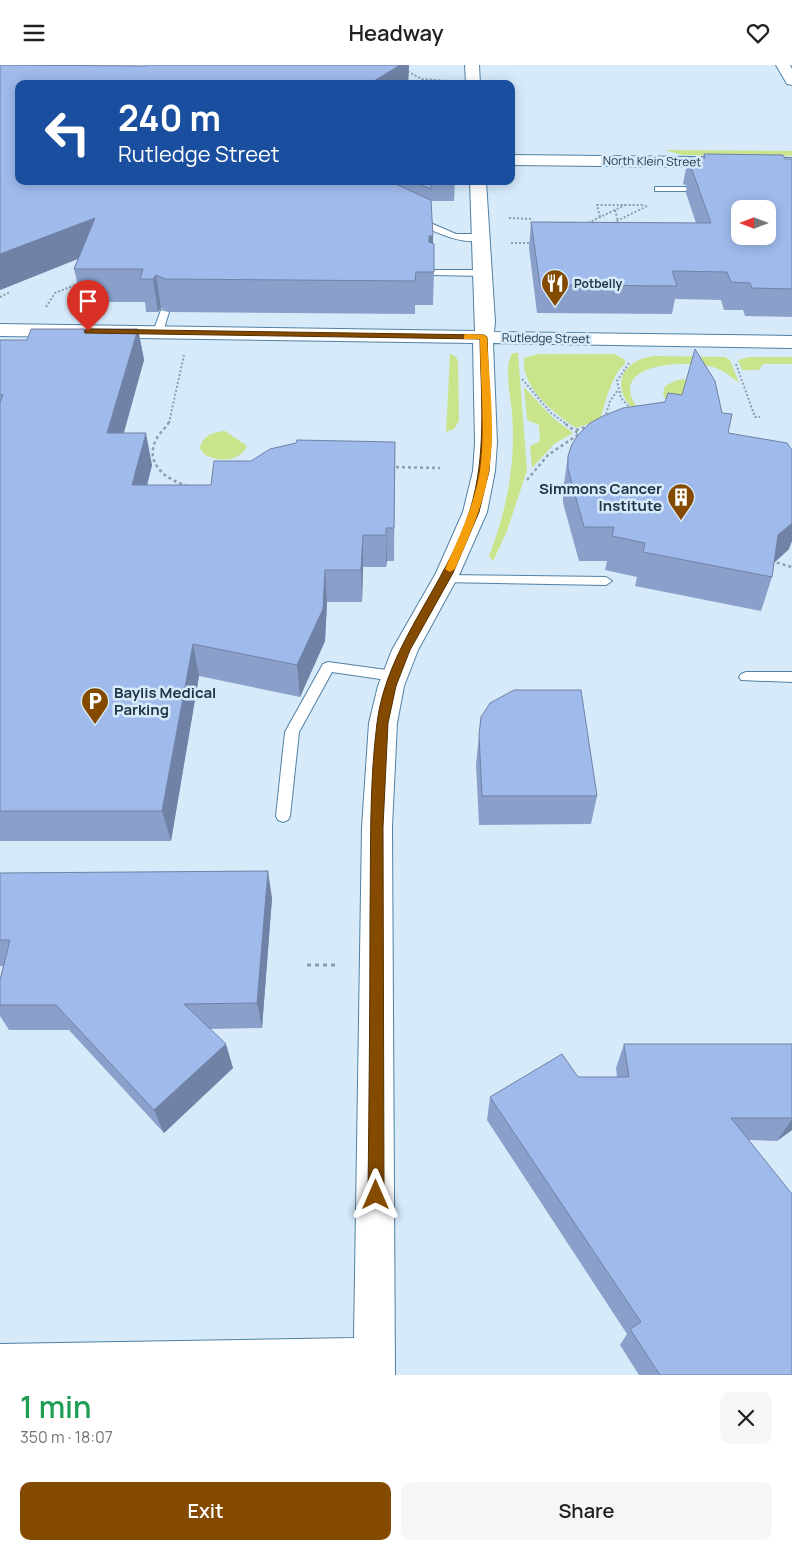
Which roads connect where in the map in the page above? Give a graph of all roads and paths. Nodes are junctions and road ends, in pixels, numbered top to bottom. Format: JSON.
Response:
{"nodes":[{"id":1,"x":405,"y":65,"type":"edge"},
{"id":2,"x":472,"y":65,"type":"edge"},
{"id":3,"x":783,"y":65,"type":"edge"},
{"id":4,"x":399,"y":69,"type":"dead end"},
{"id":5,"x":405,"y":69,"type":"junction"},
{"id":6,"x":401,"y":79,"type":"edge"},
{"id":7,"x":404,"y":80,"type":"edge"},
{"id":8,"x":436,"y":80,"type":"edge"},
{"id":9,"x":473,"y":80,"type":"edge"},
{"id":10,"x":792,"y":81,"type":"edge"},
{"id":11,"x":515,"y":160,"type":"edge"},
{"id":12,"x":792,"y":163,"type":"edge"},
{"id":13,"x":478,"y":185,"type":"edge"},
{"id":14,"x":658,"y":189,"type":"dead end"},
{"id":15,"x":664,"y":197,"type":"dead end"},
{"id":16,"x":625,"y":205,"type":"junction"},
{"id":17,"x":615,"y":210,"type":"junction"},
{"id":18,"x":404,"y":214,"type":"edge"},
{"id":19,"x":601,"y":217,"type":"junction"},
{"id":20,"x":509,"y":218,"type":"dead end"},
{"id":21,"x":533,"y":219,"type":"dead end"},
{"id":22,"x":618,"y":221,"type":"junction"},
{"id":23,"x":604,"y":222,"type":"edge"},
{"id":24,"x":588,"y":223,"type":"junction"},
{"id":25,"x":612,"y":224,"type":"edge"},
{"id":26,"x":582,"y":226,"type":"edge"},
{"id":27,"x":590,"y":229,"type":"edge"},
{"id":28,"x":481,"y":237,"type":"junction"},
{"id":29,"x":511,"y":243,"type":"dead end"},
{"id":30,"x":536,"y":243,"type":"edge"},
{"id":31,"x":433,"y":272,"type":"edge"},
{"id":32,"x":484,"y":273,"type":"junction"},
{"id":33,"x":83,"y":283,"type":"edge"},
{"id":34,"x":10,"y":292,"type":"dead end"},
{"id":35,"x":0,"y":297,"type":"edge"},
{"id":36,"x":45,"y":311,"type":"dead end"},
{"id":37,"x":164,"y":312,"type":"edge"},
{"id":38,"x":0,"y":330,"type":"edge"},
{"id":39,"x":158,"y":332,"type":"junction"},
{"id":40,"x":484,"y":337,"type":"junction"},
{"id":41,"x":792,"y":342,"type":"edge"},
{"id":42,"x":183,"y":350,"type":"dead end"},
{"id":43,"x":631,"y":357,"type":"dead end"},
{"id":44,"x":735,"y":363,"type":"dead end"},
{"id":45,"x":522,"y":379,"type":"dead end"},
{"id":46,"x":618,"y":390,"type":"junction"},
{"id":47,"x":633,"y":411,"type":"edge"},
{"id":48,"x":754,"y":414,"type":"junction"},
{"id":49,"x":749,"y":415,"type":"dead end"},
{"id":50,"x":760,"y":417,"type":"dead end"},
{"id":51,"x":604,"y":421,"type":"edge"},
{"id":52,"x":591,"y":425,"type":"edge"},
{"id":53,"x":575,"y":430,"type":"junction"},
{"id":54,"x":383,"y":467,"type":"edge"},
{"id":55,"x":440,"y":468,"type":"dead end"},
{"id":56,"x":527,"y":480,"type":"dead end"},
{"id":57,"x":191,"y":487,"type":"edge"},
{"id":58,"x":770,"y":561,"type":"edge"},
{"id":59,"x":792,"y":567,"type":"edge"},
{"id":60,"x":444,"y":579,"type":"junction"},
{"id":61,"x":606,"y":581,"type":"dead end"},
{"id":62,"x":394,"y":676,"type":"junction"},
{"id":63,"x":746,"y":677,"type":"dead end"},
{"id":64,"x":792,"y":677,"type":"edge"},
{"id":65,"x":283,"y":816,"type":"dead end"},
{"id":66,"x":307,"y":965,"type":"dead end"},
{"id":67,"x":337,"y":965,"type":"dead end"},
{"id":68,"x":0,"y":1365,"type":"edge"},
{"id":69,"x":374,"y":1366,"type":"edge"}],
"edges":[{"from":1,"to":5,"type":"path"},
{"from":2,"to":9,"type":"street"},
{"from":3,"to":10,"type":"street"},
{"from":4,"to":5,"type":"path"},
{"from":5,"to":8,"type":"path"},
{"from":6,"to":7,"type":"path"},
{"from":11,"to":12,"type":"street","name":"North Klein Street"},
{"from":13,"to":28,"type":"street"},
{"from":14,"to":15,"type":"lane"},
{"from":16,"to":17,"type":"path"},
{"from":16,"to":19,"type":"path"},
{"from":16,"to":22,"type":"path"},
{"from":17,"to":19,"type":"path"},
{"from":17,"to":22,"type":"path"},
{"from":18,"to":28,"type":"lane"},
{"from":19,"to":23,"type":"path"},
{"from":19,"to":24,"type":"path"},
{"from":20,"to":21,"type":"path"},
{"from":22,"to":25,"type":"path"},
{"from":24,"to":26,"type":"path"},
{"from":24,"to":27,"type":"path"},
{"from":28,"to":32,"type":"street"},
{"from":29,"to":30,"type":"path"},
{"from":31,"to":32,"type":"lane"},
{"from":32,"to":40,"type":"street"},
{"from":33,"to":36,"type":"path"},
{"from":34,"to":35,"type":"path"},
{"from":37,"to":39,"type":"lane"},
{"from":38,"to":39,"type":"street","name":"Rutledge Street"},
{"from":39,"to":40,"type":"street","name":"Rutledge Street"},
{"from":40,"to":41,"type":"street","name":"Rutledge Street"},
{"from":40,"to":60,"type":"street"},
{"from":42,"to":57,"type":"path"},
{"from":43,"to":46,"type":"path"},
{"from":44,"to":48,"type":"path"},
{"from":45,"to":53,"type":"path"},
{"from":46,"to":47,"type":"path"},
{"from":46,"to":51,"type":"path"},
{"from":48,"to":49,"type":"path"},
{"from":48,"to":50,"type":"path"},
{"from":52,"to":53,"type":"path"},
{"from":53,"to":56,"type":"path"},
{"from":54,"to":55,"type":"path"},
{"from":58,"to":59,"type":"path"},
{"from":60,"to":61,"type":"lane"},
{"from":60,"to":62,"type":"street"},
{"from":62,"to":65,"type":"lane"},
{"from":62,"to":69,"type":"street"},
{"from":63,"to":64,"type":"lane"},
{"from":66,"to":67,"type":"path"},
{"from":68,"to":69,"type":"street"}]}
